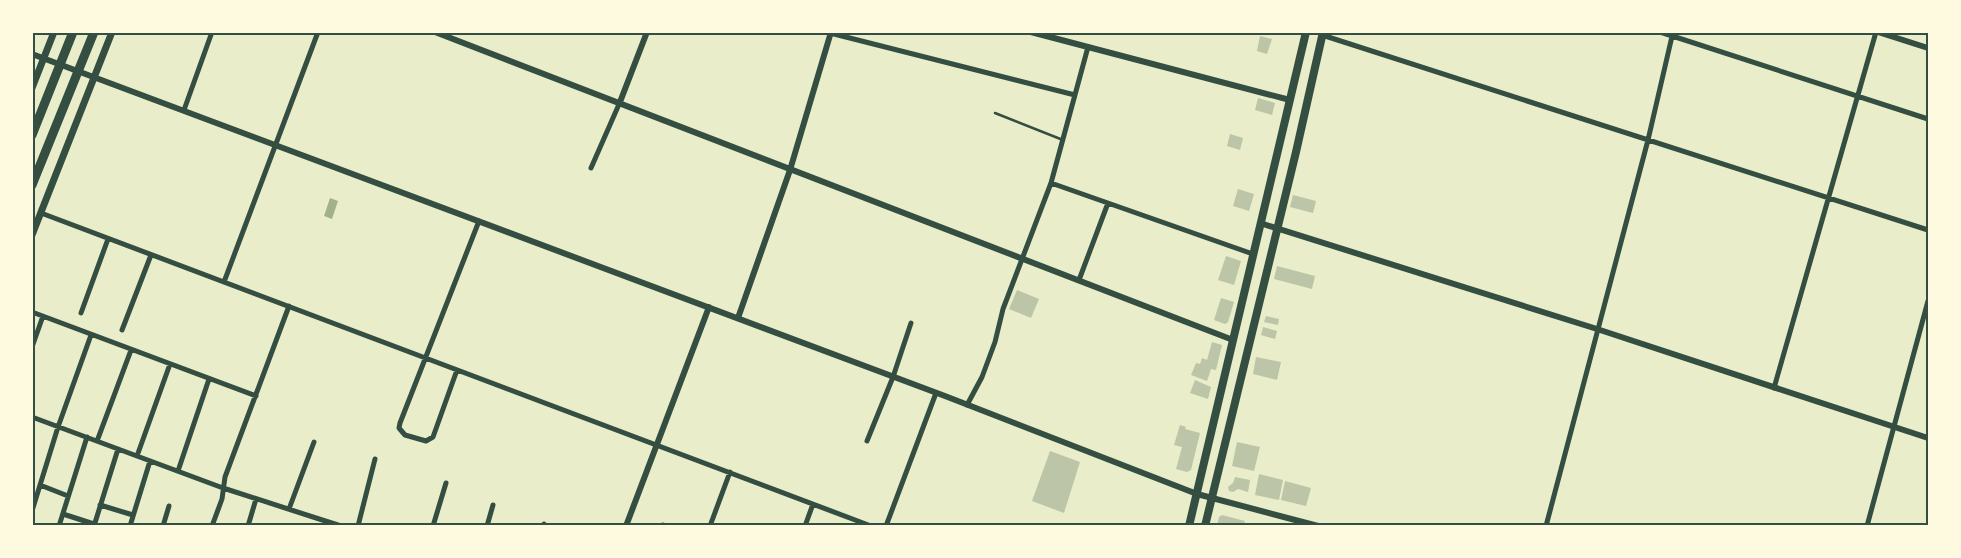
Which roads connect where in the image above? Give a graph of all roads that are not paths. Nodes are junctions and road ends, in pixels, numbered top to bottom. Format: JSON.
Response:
{"nodes":[{"id":1,"x":54,"y":32,"type":"edge"},
{"id":2,"x":73,"y":32,"type":"edge"},
{"id":3,"x":94,"y":32,"type":"edge"},
{"id":4,"x":112,"y":32,"type":"edge"},
{"id":5,"x":212,"y":32,"type":"edge"},
{"id":6,"x":318,"y":32,"type":"edge"},
{"id":7,"x":435,"y":32,"type":"edge"},
{"id":8,"x":647,"y":32,"type":"edge"},
{"id":9,"x":1031,"y":32,"type":"edge"},
{"id":10,"x":1306,"y":32,"type":"edge"},
{"id":11,"x":1660,"y":32,"type":"edge"},
{"id":12,"x":1877,"y":32,"type":"edge"},
{"id":13,"x":831,"y":33,"type":"edge"},
{"id":14,"x":1323,"y":34,"type":"edge"},
{"id":15,"x":1673,"y":34,"type":"edge"},
{"id":16,"x":1088,"y":47,"type":"junction"},
{"id":17,"x":1928,"y":48,"type":"edge"},
{"id":18,"x":32,"y":54,"type":"edge"},
{"id":19,"x":47,"y":60,"type":"junction"},
{"id":20,"x":95,"y":76,"type":"junction"},
{"id":21,"x":32,"y":88,"type":"edge"},
{"id":22,"x":1075,"y":95,"type":"junction"},
{"id":23,"x":1858,"y":96,"type":"junction"},
{"id":24,"x":1290,"y":100,"type":"junction"},
{"id":25,"x":620,"y":102,"type":"junction"},
{"id":26,"x":184,"y":110,"type":"junction"},
{"id":27,"x":995,"y":113,"type":"dead end"},
{"id":28,"x":1928,"y":118,"type":"edge"},
{"id":29,"x":32,"y":136,"type":"edge"},
{"id":30,"x":1064,"y":140,"type":"junction"},
{"id":31,"x":1648,"y":140,"type":"junction"},
{"id":32,"x":276,"y":144,"type":"junction"},
{"id":33,"x":591,"y":168,"type":"dead end"},
{"id":34,"x":790,"y":170,"type":"junction"},
{"id":35,"x":1051,"y":183,"type":"junction"},
{"id":36,"x":32,"y":185,"type":"edge"},
{"id":37,"x":1830,"y":199,"type":"junction"},
{"id":38,"x":1108,"y":203,"type":"junction"},
{"id":39,"x":41,"y":213,"type":"junction"},
{"id":40,"x":479,"y":221,"type":"junction"},
{"id":41,"x":1260,"y":223,"type":"junction"},
{"id":42,"x":1277,"y":228,"type":"junction"},
{"id":43,"x":1928,"y":230,"type":"edge"},
{"id":44,"x":32,"y":236,"type":"edge"},
{"id":45,"x":108,"y":238,"type":"junction"},
{"id":46,"x":151,"y":254,"type":"junction"},
{"id":47,"x":1253,"y":254,"type":"junction"},
{"id":48,"x":1024,"y":258,"type":"junction"},
{"id":49,"x":1079,"y":280,"type":"junction"},
{"id":50,"x":224,"y":282,"type":"junction"},
{"id":51,"x":1928,"y":302,"type":"edge"},
{"id":52,"x":289,"y":306,"type":"junction"},
{"id":53,"x":708,"y":307,"type":"junction"},
{"id":54,"x":32,"y":312,"type":"edge"},
{"id":55,"x":81,"y":313,"type":"dead end"},
{"id":56,"x":42,"y":316,"type":"junction"},
{"id":57,"x":738,"y":318,"type":"junction"},
{"id":58,"x":910,"y":323,"type":"dead end"},
{"id":59,"x":1597,"y":329,"type":"junction"},
{"id":60,"x":122,"y":330,"type":"dead end"},
{"id":61,"x":91,"y":335,"type":"junction"},
{"id":62,"x":1233,"y":340,"type":"junction"},
{"id":63,"x":32,"y":347,"type":"edge"},
{"id":64,"x":131,"y":350,"type":"junction"},
{"id":65,"x":425,"y":358,"type":"junction"},
{"id":66,"x":170,"y":364,"type":"junction"},
{"id":67,"x":457,"y":370,"type":"junction"},
{"id":68,"x":893,"y":377,"type":"junction"},
{"id":69,"x":209,"y":379,"type":"junction"},
{"id":70,"x":1774,"y":388,"type":"junction"},
{"id":71,"x":936,"y":393,"type":"junction"},
{"id":72,"x":256,"y":396,"type":"junction"},
{"id":73,"x":967,"y":405,"type":"junction"},
{"id":74,"x":32,"y":417,"type":"edge"},
{"id":75,"x":58,"y":427,"type":"junction"},
{"id":76,"x":1894,"y":427,"type":"junction"},
{"id":77,"x":87,"y":438,"type":"junction"},
{"id":78,"x":1928,"y":438,"type":"edge"},
{"id":79,"x":97,"y":441,"type":"junction"},
{"id":80,"x":867,"y":441,"type":"dead end"},
{"id":81,"x":314,"y":442,"type":"dead end"},
{"id":82,"x":656,"y":445,"type":"junction"},
{"id":83,"x":118,"y":449,"type":"junction"},
{"id":84,"x":137,"y":456,"type":"junction"},
{"id":85,"x":375,"y":459,"type":"dead end"},
{"id":86,"x":150,"y":461,"type":"junction"},
{"id":87,"x":178,"y":471,"type":"junction"},
{"id":88,"x":730,"y":472,"type":"junction"},
{"id":89,"x":446,"y":483,"type":"dead end"},
{"id":90,"x":40,"y":485,"type":"junction"},
{"id":91,"x":223,"y":488,"type":"junction"},
{"id":92,"x":1197,"y":494,"type":"junction"},
{"id":93,"x":68,"y":496,"type":"junction"},
{"id":94,"x":256,"y":498,"type":"junction"},
{"id":95,"x":1212,"y":499,"type":"junction"},
{"id":96,"x":813,"y":504,"type":"junction"},
{"id":97,"x":100,"y":505,"type":"junction"},
{"id":98,"x":493,"y":505,"type":"dead end"},
{"id":99,"x":169,"y":506,"type":"dead end"},
{"id":100,"x":33,"y":508,"type":"edge"},
{"id":101,"x":289,"y":509,"type":"junction"},
{"id":102,"x":63,"y":514,"type":"junction"},
{"id":103,"x":133,"y":515,"type":"junction"},
{"id":104,"x":320,"y":519,"type":"junction"},
{"id":105,"x":94,"y":525,"type":"edge"},
{"id":106,"x":59,"y":526,"type":"edge"},
{"id":107,"x":130,"y":526,"type":"edge"},
{"id":108,"x":163,"y":526,"type":"edge"},
{"id":109,"x":212,"y":526,"type":"edge"},
{"id":110,"x":248,"y":526,"type":"edge"},
{"id":111,"x":318,"y":526,"type":"edge"},
{"id":112,"x":341,"y":526,"type":"edge"},
{"id":113,"x":358,"y":526,"type":"edge"},
{"id":114,"x":433,"y":526,"type":"edge"},
{"id":115,"x":487,"y":526,"type":"edge"},
{"id":116,"x":626,"y":526,"type":"edge"},
{"id":117,"x":710,"y":526,"type":"edge"},
{"id":118,"x":805,"y":526,"type":"edge"},
{"id":119,"x":871,"y":526,"type":"edge"},
{"id":120,"x":886,"y":526,"type":"edge"},
{"id":121,"x":1189,"y":526,"type":"edge"},
{"id":122,"x":1206,"y":526,"type":"edge"},
{"id":123,"x":1318,"y":526,"type":"edge"},
{"id":124,"x":1546,"y":526,"type":"edge"},
{"id":125,"x":1868,"y":526,"type":"edge"}],
"edges":[{"from":1,"to":19,"type":"main road"},
{"from":2,"to":29,"type":"highway"},
{"from":3,"to":36,"type":"highway"},
{"from":4,"to":20,"type":"main road"},
{"from":5,"to":26,"type":"street"},
{"from":6,"to":32,"type":"street"},
{"from":7,"to":25,"type":"street"},
{"from":8,"to":25,"type":"street"},
{"from":9,"to":16,"type":"street"},
{"from":10,"to":24,"type":"main road"},
{"from":11,"to":15,"type":"street"},
{"from":12,"to":17,"type":"street"},
{"from":12,"to":23,"type":"street"},
{"from":13,"to":22,"type":"street"},
{"from":13,"to":34,"type":"street"},
{"from":14,"to":31,"type":"street"},
{"from":14,"to":42,"type":"main road"},
{"from":15,"to":23,"type":"street"},
{"from":15,"to":31,"type":"street"},
{"from":16,"to":22,"type":"street"},
{"from":16,"to":24,"type":"street"},
{"from":18,"to":19,"type":"street"},
{"from":19,"to":20,"type":"street"},
{"from":19,"to":21,"type":"main road"},
{"from":20,"to":26,"type":"street"},
{"from":20,"to":39,"type":"main road"},
{"from":22,"to":30,"type":"street"},
{"from":23,"to":28,"type":"street"},
{"from":23,"to":37,"type":"street"},
{"from":24,"to":41,"type":"main road"},
{"from":25,"to":33,"type":"street"},
{"from":25,"to":34,"type":"street"},
{"from":26,"to":32,"type":"street"},
{"from":27,"to":30,"type":"lane"},
{"from":30,"to":35,"type":"street"},
{"from":31,"to":37,"type":"street"},
{"from":31,"to":59,"type":"street"},
{"from":32,"to":40,"type":"street"},
{"from":32,"to":50,"type":"street"},
{"from":34,"to":48,"type":"street"},
{"from":34,"to":57,"type":"street"},
{"from":35,"to":38,"type":"street"},
{"from":35,"to":48,"type":"street"},
{"from":37,"to":43,"type":"street"},
{"from":37,"to":70,"type":"street"},
{"from":38,"to":47,"type":"street"},
{"from":38,"to":49,"type":"street"},
{"from":39,"to":44,"type":"main road"},
{"from":39,"to":45,"type":"street"},
{"from":40,"to":53,"type":"street"},
{"from":40,"to":65,"type":"street"},
{"from":41,"to":42,"type":"street"},
{"from":41,"to":47,"type":"main road"},
{"from":42,"to":59,"type":"street"},
{"from":42,"to":95,"type":"main road"},
{"from":45,"to":46,"type":"street"},
{"from":45,"to":55,"type":"street"},
{"from":46,"to":50,"type":"street"},
{"from":46,"to":60,"type":"street"},
{"from":47,"to":62,"type":"main road"},
{"from":48,"to":49,"type":"street"},
{"from":48,"to":73,"type":"street"},
{"from":49,"to":62,"type":"street"},
{"from":50,"to":52,"type":"street"},
{"from":51,"to":76,"type":"street"},
{"from":52,"to":65,"type":"street"},
{"from":52,"to":72,"type":"street"},
{"from":53,"to":57,"type":"street"},
{"from":53,"to":82,"type":"street"},
{"from":54,"to":56,"type":"street"},
{"from":56,"to":61,"type":"street"},
{"from":56,"to":63,"type":"street"},
{"from":57,"to":68,"type":"street"},
{"from":58,"to":68,"type":"street"},
{"from":59,"to":70,"type":"street"},
{"from":59,"to":124,"type":"street"},
{"from":61,"to":64,"type":"street"},
{"from":61,"to":75,"type":"street"},
{"from":62,"to":92,"type":"main road"},
{"from":64,"to":66,"type":"street"},
{"from":64,"to":79,"type":"street"},
{"from":65,"to":67,"type":"street"},
{"from":65,"to":67,"type":"street"},
{"from":66,"to":69,"type":"street"},
{"from":66,"to":84,"type":"street"},
{"from":67,"to":82,"type":"street"},
{"from":68,"to":71,"type":"street"},
{"from":68,"to":80,"type":"street"},
{"from":69,"to":72,"type":"street"},
{"from":69,"to":87,"type":"street"},
{"from":70,"to":76,"type":"street"},
{"from":71,"to":73,"type":"street"},
{"from":71,"to":120,"type":"street"},
{"from":72,"to":91,"type":"street"},
{"from":73,"to":92,"type":"street"},
{"from":74,"to":75,"type":"street"},
{"from":75,"to":77,"type":"street"},
{"from":75,"to":90,"type":"street"},
{"from":76,"to":78,"type":"street"},
{"from":76,"to":125,"type":"street"},
{"from":77,"to":79,"type":"street"},
{"from":77,"to":93,"type":"street"},
{"from":79,"to":83,"type":"street"},
{"from":81,"to":101,"type":"street"},
{"from":82,"to":88,"type":"street"},
{"from":82,"to":116,"type":"street"},
{"from":83,"to":84,"type":"street"},
{"from":83,"to":97,"type":"street"},
{"from":84,"to":86,"type":"street"},
{"from":85,"to":113,"type":"street"},
{"from":86,"to":87,"type":"street"},
{"from":86,"to":103,"type":"street"},
{"from":87,"to":91,"type":"street"},
{"from":88,"to":96,"type":"street"},
{"from":88,"to":117,"type":"street"},
{"from":89,"to":114,"type":"street"},
{"from":90,"to":93,"type":"street"},
{"from":90,"to":100,"type":"street"},
{"from":91,"to":94,"type":"street"},
{"from":91,"to":109,"type":"street"},
{"from":92,"to":95,"type":"street"},
{"from":92,"to":121,"type":"main road"},
{"from":93,"to":102,"type":"street"},
{"from":94,"to":101,"type":"street"},
{"from":94,"to":110,"type":"street"},
{"from":95,"to":122,"type":"main road"},
{"from":95,"to":123,"type":"street"},
{"from":96,"to":118,"type":"street"},
{"from":96,"to":119,"type":"street"},
{"from":97,"to":103,"type":"street"},
{"from":97,"to":105,"type":"street"},
{"from":98,"to":115,"type":"street"},
{"from":99,"to":108,"type":"street"},
{"from":101,"to":104,"type":"street"},
{"from":102,"to":105,"type":"street"},
{"from":102,"to":106,"type":"street"},
{"from":103,"to":107,"type":"street"},
{"from":104,"to":111,"type":"street"},
{"from":104,"to":112,"type":"street"}]}
